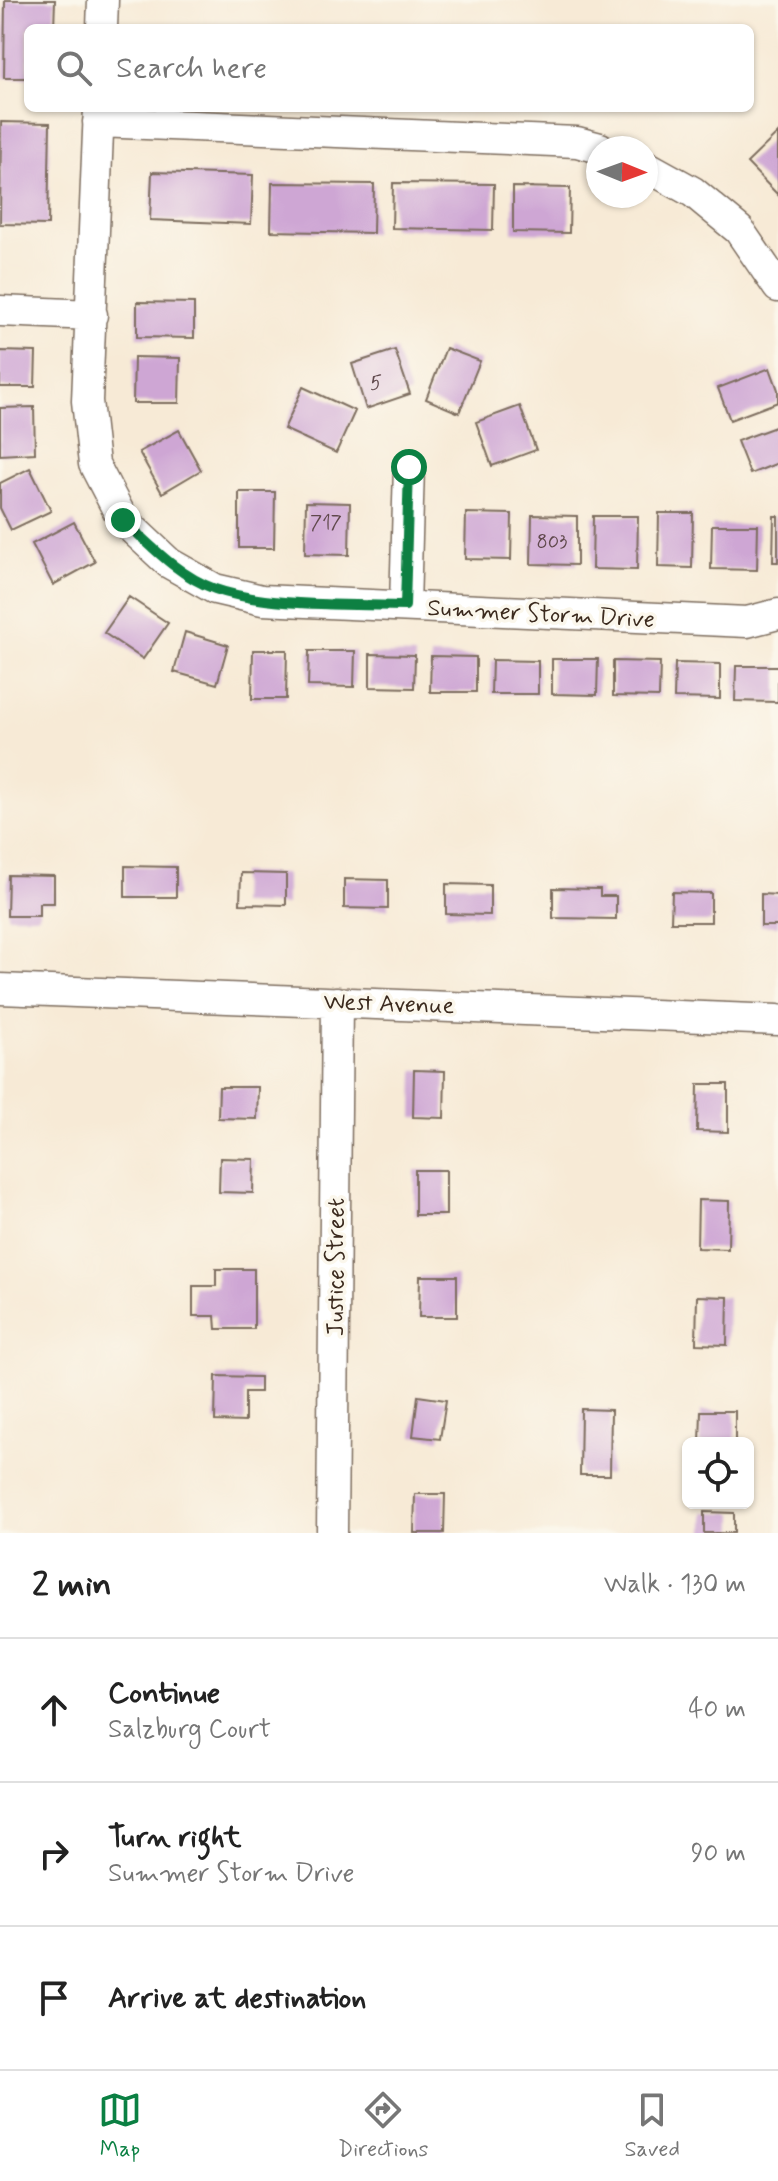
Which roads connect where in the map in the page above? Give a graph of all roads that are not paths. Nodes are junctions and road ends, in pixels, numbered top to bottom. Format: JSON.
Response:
{"nodes":[{"id":1,"x":103,"y":0,"type":"edge"},
{"id":2,"x":102,"y":24,"type":"edge"},
{"id":3,"x":99,"y":115,"type":"edge"},
{"id":4,"x":586,"y":144,"type":"edge"},
{"id":5,"x":658,"y":173,"type":"edge"},
{"id":6,"x":778,"y":287,"type":"edge"},
{"id":7,"x":0,"y":311,"type":"edge"},
{"id":8,"x":92,"y":315,"type":"junction"},
{"id":9,"x":409,"y":467,"type":"dead end"},
{"id":10,"x":405,"y":606,"type":"junction"},
{"id":11,"x":778,"y":614,"type":"edge"},
{"id":12,"x":0,"y":989,"type":"edge"},
{"id":13,"x":337,"y":1002,"type":"junction"},
{"id":14,"x":778,"y":1020,"type":"edge"},
{"id":15,"x":332,"y":1533,"type":"edge"}],
"edges":[{"from":1,"to":2,"type":"street"},
{"from":3,"to":4,"type":"street"},
{"from":3,"to":8,"type":"street","name":"Summer Storm Drive"},
{"from":5,"to":6,"type":"street"},
{"from":7,"to":8,"type":"street"},
{"from":8,"to":10,"type":"street","name":"Summer Storm Drive"},
{"from":9,"to":10,"type":"street"},
{"from":10,"to":11,"type":"street","name":"Summer Storm Drive"},
{"from":12,"to":13,"type":"street","name":"West Avenue"},
{"from":13,"to":14,"type":"street","name":"West Avenue"},
{"from":13,"to":15,"type":"street","name":"Justice Street"}]}
